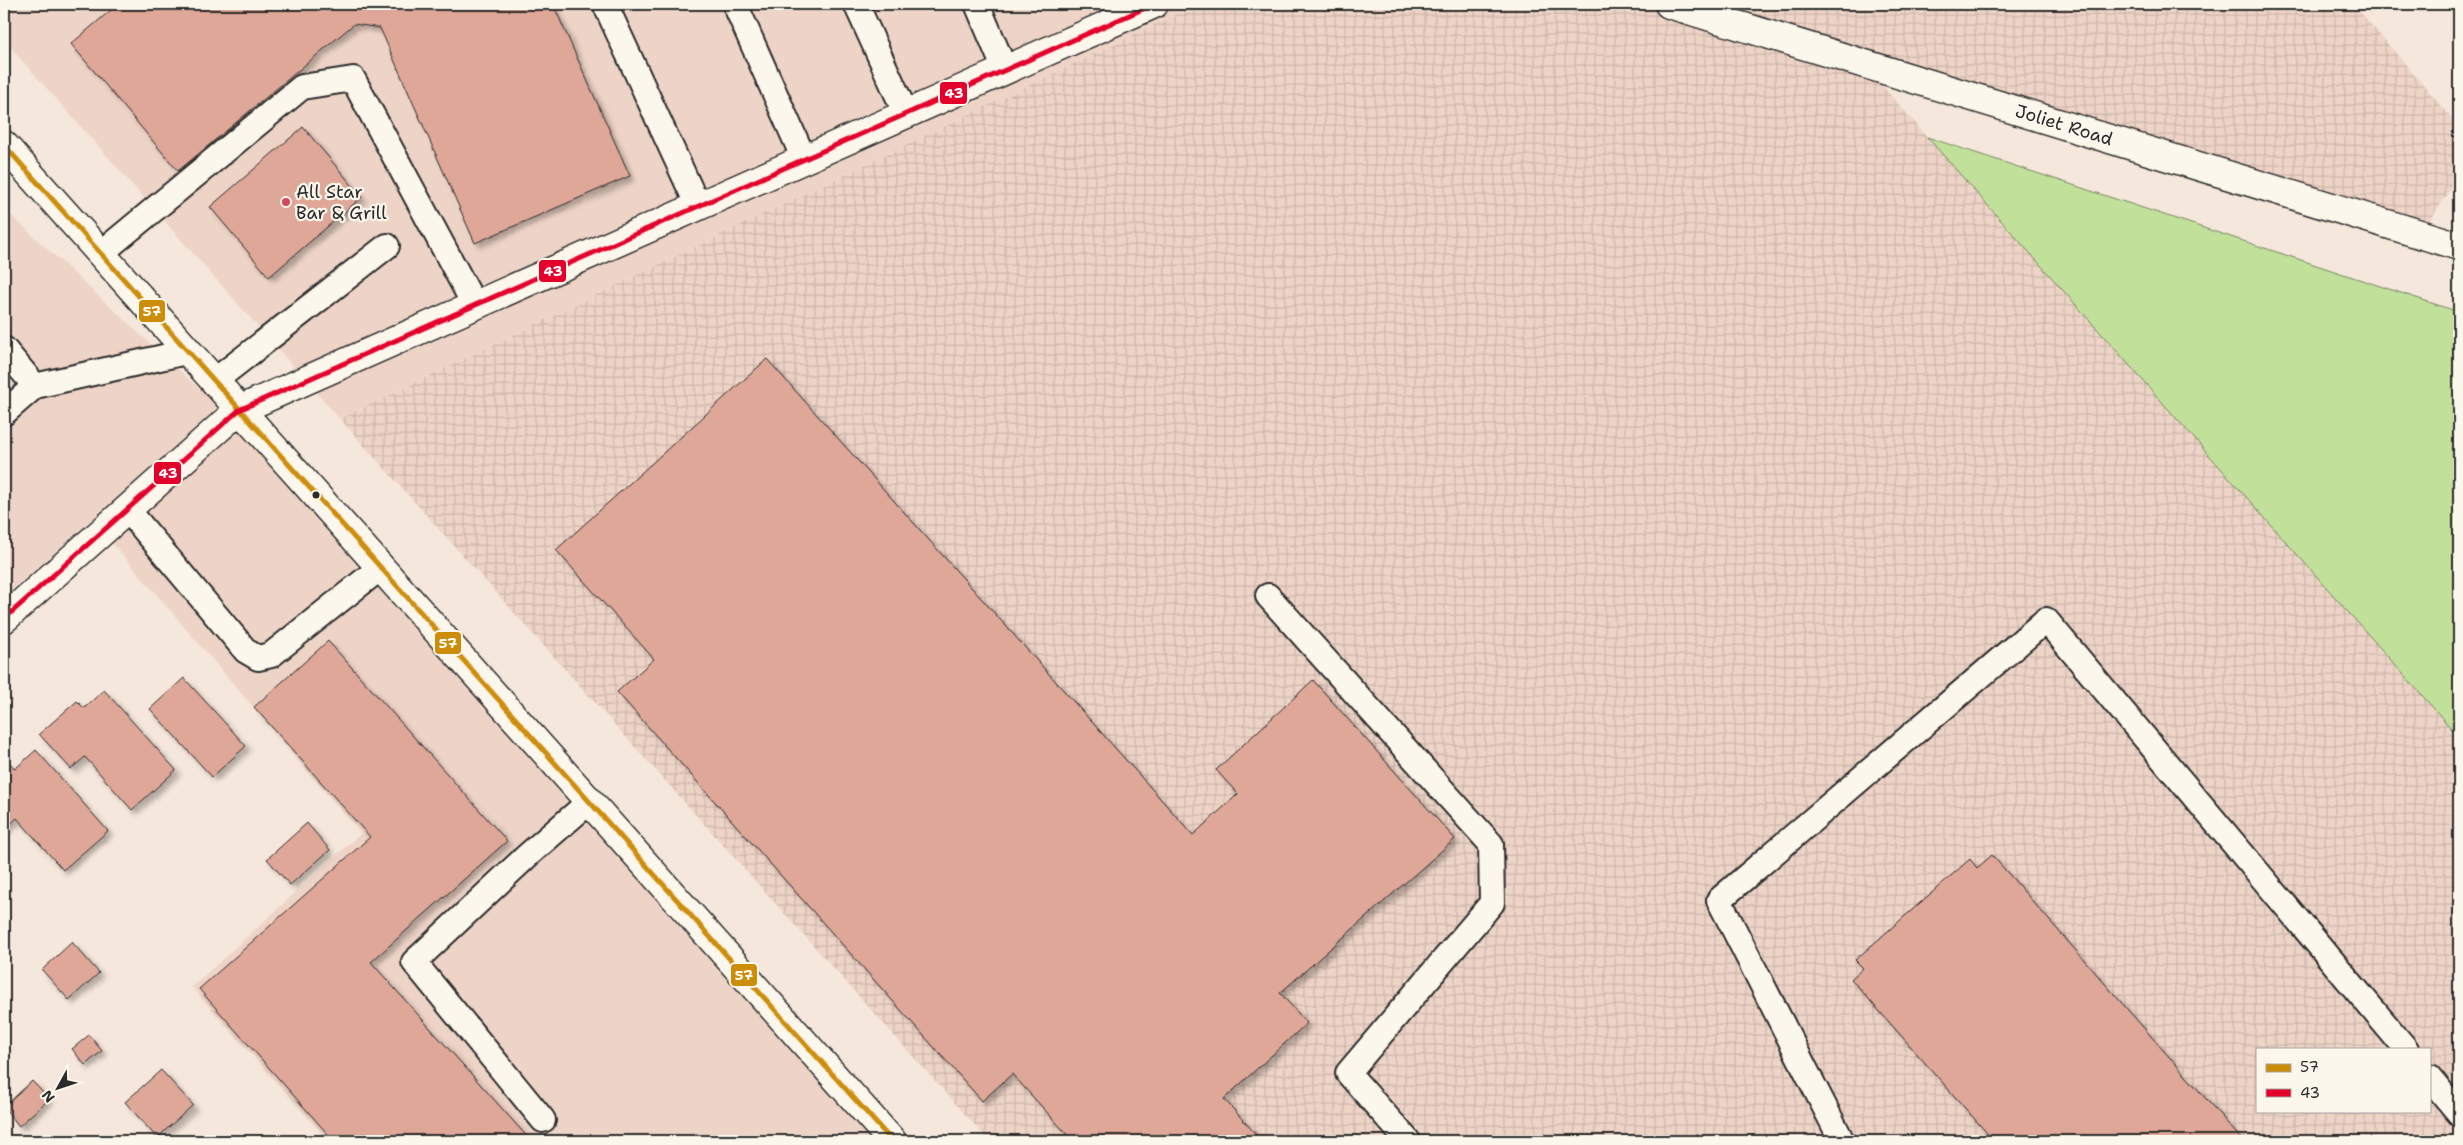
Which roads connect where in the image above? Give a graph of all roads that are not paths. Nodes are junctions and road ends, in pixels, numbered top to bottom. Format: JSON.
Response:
{"nodes":[{"id":1,"x":605,"y":4,"type":"edge"},
{"id":2,"x":734,"y":4,"type":"edge"},
{"id":3,"x":856,"y":4,"type":"edge"},
{"id":4,"x":977,"y":4,"type":"edge"},
{"id":5,"x":1669,"y":4,"type":"edge"},
{"id":6,"x":1150,"y":5,"type":"edge"},
{"id":7,"x":1005,"y":70,"type":"junction"},
{"id":8,"x":906,"y":114,"type":"junction"},
{"id":9,"x":4,"y":145,"type":"edge"},
{"id":10,"x":804,"y":159,"type":"junction"},
{"id":11,"x":698,"y":206,"type":"junction"},
{"id":12,"x":387,"y":246,"type":"dead end"},
{"id":13,"x":2459,"y":246,"type":"edge"},
{"id":14,"x":100,"y":254,"type":"junction"},
{"id":15,"x":475,"y":306,"type":"junction"},
{"id":16,"x":4,"y":349,"type":"edge"},
{"id":17,"x":186,"y":352,"type":"junction"},
{"id":18,"x":213,"y":382,"type":"junction"},
{"id":19,"x":35,"y":386,"type":"junction"},
{"id":20,"x":238,"y":410,"type":"junction"},
{"id":21,"x":4,"y":413,"type":"edge"},
{"id":22,"x":127,"y":509,"type":"junction"},
{"id":23,"x":380,"y":568,"type":"junction"},
{"id":24,"x":1268,"y":596,"type":"dead end"},
{"id":25,"x":4,"y":619,"type":"edge"},
{"id":26,"x":589,"y":802,"type":"junction"},
{"id":27,"x":2405,"y":1048,"type":"edge"},
{"id":28,"x":2430,"y":1078,"type":"edge"},
{"id":29,"x":2459,"y":1113,"type":"edge"},
{"id":30,"x":543,"y":1120,"type":"dead end"},
{"id":31,"x":892,"y":1141,"type":"edge"},
{"id":32,"x":1408,"y":1141,"type":"edge"},
{"id":33,"x":1842,"y":1141,"type":"edge"}],
"edges":[{"from":1,"to":11,"type":"lane"},
{"from":2,"to":10,"type":"lane"},
{"from":3,"to":8,"type":"lane"},
{"from":4,"to":7,"type":"lane"},
{"from":5,"to":13,"type":"main road","name":"Joliet Road"},
{"from":6,"to":7,"type":"main road"},
{"from":7,"to":8,"type":"main road"},
{"from":8,"to":10,"type":"main road"},
{"from":9,"to":14,"type":"main road"},
{"from":10,"to":11,"type":"main road"},
{"from":11,"to":15,"type":"main road"},
{"from":12,"to":18,"type":"lane"},
{"from":14,"to":15,"type":"lane"},
{"from":14,"to":17,"type":"main road"},
{"from":15,"to":20,"type":"main road"},
{"from":16,"to":19,"type":"lane"},
{"from":17,"to":18,"type":"main road"},
{"from":17,"to":19,"type":"lane"},
{"from":18,"to":20,"type":"main road"},
{"from":19,"to":21,"type":"lane"},
{"from":20,"to":22,"type":"main road"},
{"from":20,"to":23,"type":"main road"},
{"from":22,"to":23,"type":"lane"},
{"from":22,"to":25,"type":"main road"},
{"from":23,"to":26,"type":"main road"},
{"from":24,"to":32,"type":"lane"},
{"from":26,"to":30,"type":"lane"},
{"from":26,"to":31,"type":"main road"},
{"from":27,"to":33,"type":"lane"},
{"from":28,"to":29,"type":"lane"}]}
